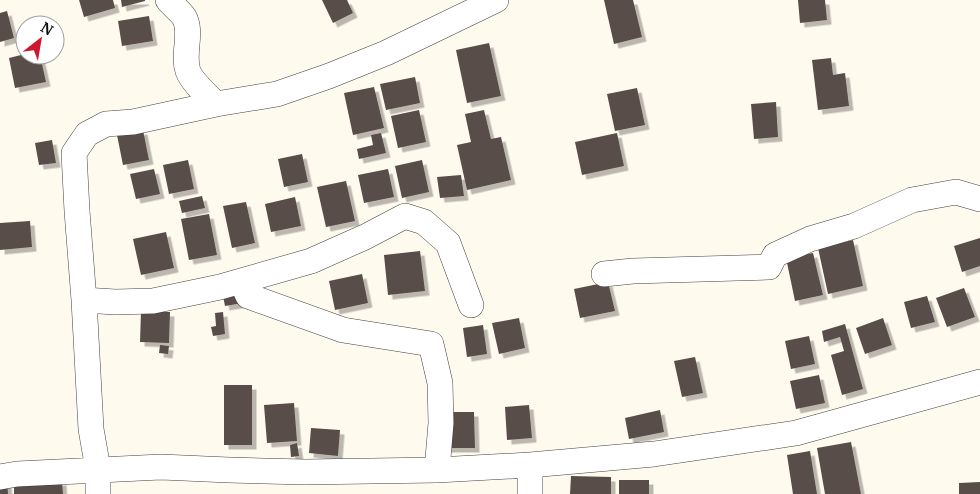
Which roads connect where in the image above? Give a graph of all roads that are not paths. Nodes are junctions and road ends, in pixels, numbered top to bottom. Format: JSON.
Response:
{"nodes":[{"id":1,"x":168,"y":0,"type":"edge"},
{"id":2,"x":496,"y":0,"type":"edge"},
{"id":3,"x":216,"y":104,"type":"junction"},
{"id":4,"x":980,"y":199,"type":"edge"},
{"id":5,"x":604,"y":274,"type":"dead end"},
{"id":6,"x":241,"y":281,"type":"junction"},
{"id":7,"x":84,"y":300,"type":"junction"},
{"id":8,"x":471,"y":305,"type":"dead end"},
{"id":9,"x":980,"y":382,"type":"edge"},
{"id":10,"x":530,"y":465,"type":"junction"},
{"id":11,"x":98,"y":469,"type":"junction"},
{"id":12,"x":437,"y":470,"type":"junction"},
{"id":13,"x":0,"y":477,"type":"edge"},
{"id":14,"x":98,"y":494,"type":"edge"},
{"id":15,"x":530,"y":494,"type":"edge"}],
"edges":[{"from":1,"to":3,"type":"street"},
{"from":2,"to":3,"type":"street"},
{"from":3,"to":7,"type":"street"},
{"from":4,"to":5,"type":"street"},
{"from":6,"to":7,"type":"street"},
{"from":6,"to":8,"type":"street"},
{"from":6,"to":12,"type":"street"},
{"from":7,"to":11,"type":"street"},
{"from":9,"to":10,"type":"street"},
{"from":10,"to":12,"type":"street"},
{"from":10,"to":15,"type":"street"},
{"from":11,"to":12,"type":"street"},
{"from":11,"to":13,"type":"street"},
{"from":11,"to":14,"type":"street"}]}
